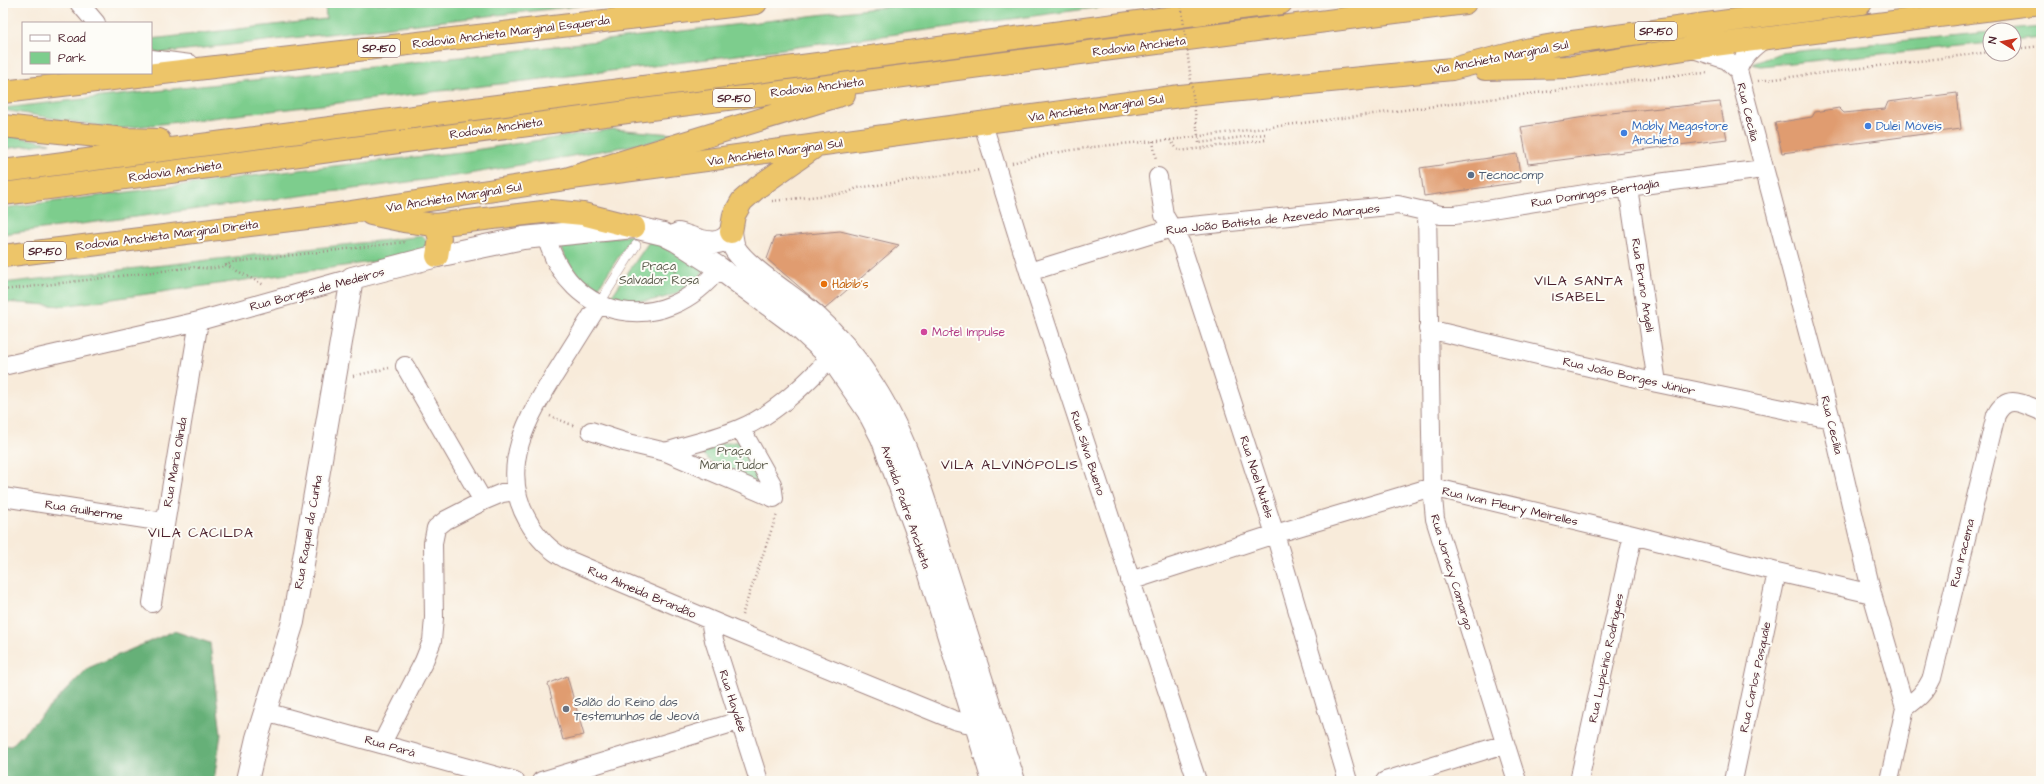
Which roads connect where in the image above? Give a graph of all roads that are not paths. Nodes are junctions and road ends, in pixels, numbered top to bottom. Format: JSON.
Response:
{"nodes":[{"id":1,"x":79,"y":3,"type":"edge"},
{"id":2,"x":756,"y":3,"type":"edge"},
{"id":3,"x":1281,"y":3,"type":"edge"},
{"id":4,"x":1465,"y":3,"type":"edge"},
{"id":5,"x":1861,"y":3,"type":"edge"},
{"id":6,"x":2041,"y":3,"type":"edge"},
{"id":7,"x":95,"y":22,"type":"edge"},
{"id":8,"x":1766,"y":38,"type":"junction"},
{"id":9,"x":1691,"y":48,"type":"junction"},
{"id":10,"x":152,"y":59,"type":"edge"},
{"id":11,"x":215,"y":68,"type":"junction"},
{"id":12,"x":1452,"y":69,"type":"junction"},
{"id":13,"x":152,"y":73,"type":"edge"},
{"id":14,"x":136,"y":74,"type":"edge"},
{"id":15,"x":1739,"y":76,"type":"junction"},
{"id":16,"x":899,"y":77,"type":"junction"},
{"id":17,"x":71,"y":79,"type":"edge"},
{"id":18,"x":3,"y":92,"type":"edge"},
{"id":19,"x":983,"y":124,"type":"junction"},
{"id":20,"x":3,"y":126,"type":"edge"},
{"id":21,"x":258,"y":136,"type":"junction"},
{"id":22,"x":814,"y":147,"type":"junction"},
{"id":23,"x":1763,"y":169,"type":"junction"},
{"id":24,"x":3,"y":170,"type":"edge"},
{"id":25,"x":1158,"y":177,"type":"dead end"},
{"id":26,"x":566,"y":179,"type":"junction"},
{"id":27,"x":1628,"y":187,"type":"junction"},
{"id":28,"x":3,"y":194,"type":"edge"},
{"id":29,"x":360,"y":211,"type":"junction"},
{"id":30,"x":1427,"y":211,"type":"junction"},
{"id":31,"x":331,"y":215,"type":"joint"},
{"id":32,"x":435,"y":225,"type":"junction"},
{"id":33,"x":1172,"y":228,"type":"junction"},
{"id":34,"x":731,"y":232,"type":"junction"},
{"id":35,"x":546,"y":235,"type":"junction"},
{"id":36,"x":635,"y":236,"type":"junction"},
{"id":37,"x":670,"y":237,"type":"junction"},
{"id":38,"x":3,"y":256,"type":"edge"},
{"id":39,"x":438,"y":256,"type":"junction"},
{"id":40,"x":719,"y":268,"type":"junction"},
{"id":41,"x":1029,"y":272,"type":"junction"},
{"id":42,"x":764,"y":276,"type":"junction"},
{"id":43,"x":352,"y":278,"type":"junction"},
{"id":44,"x":599,"y":304,"type":"junction"},
{"id":45,"x":199,"y":321,"type":"junction"},
{"id":46,"x":1428,"y":330,"type":"junction"},
{"id":47,"x":836,"y":351,"type":"junction"},
{"id":48,"x":3,"y":366,"type":"edge"},
{"id":49,"x":405,"y":366,"type":"road end"},
{"id":50,"x":1657,"y":383,"type":"junction"},
{"id":51,"x":2041,"y":411,"type":"edge"},
{"id":52,"x":1831,"y":419,"type":"junction"},
{"id":53,"x":741,"y":429,"type":"junction"},
{"id":54,"x":591,"y":432,"type":"road end"},
{"id":55,"x":666,"y":452,"type":"junction"},
{"id":56,"x":1432,"y":487,"type":"junction"},
{"id":57,"x":517,"y":491,"type":"junction"},
{"id":58,"x":3,"y":497,"type":"edge"},
{"id":59,"x":483,"y":501,"type":"junction"},
{"id":60,"x":164,"y":522,"type":"junction"},
{"id":61,"x":1275,"y":534,"type":"junction"},
{"id":62,"x":1633,"y":535,"type":"junction"},
{"id":63,"x":1777,"y":572,"type":"junction"},
{"id":64,"x":1130,"y":581,"type":"junction"},
{"id":65,"x":1872,"y":594,"type":"junction"},
{"id":66,"x":152,"y":604,"type":"dead end"},
{"id":67,"x":710,"y":621,"type":"junction"},
{"id":68,"x":1905,"y":708,"type":"junction"},
{"id":69,"x":265,"y":712,"type":"junction"},
{"id":70,"x":739,"y":721,"type":"junction"},
{"id":71,"x":985,"y":721,"type":"junction"},
{"id":72,"x":382,"y":743,"type":"junction"},
{"id":73,"x":1505,"y":744,"type":"junction"},
{"id":74,"x":247,"y":781,"type":"edge"},
{"id":75,"x":515,"y":781,"type":"edge"},
{"id":76,"x":542,"y":781,"type":"edge"},
{"id":77,"x":759,"y":781,"type":"edge"},
{"id":78,"x":994,"y":781,"type":"edge"},
{"id":79,"x":1014,"y":781,"type":"edge"},
{"id":80,"x":1197,"y":781,"type":"edge"},
{"id":81,"x":1348,"y":781,"type":"edge"},
{"id":82,"x":1385,"y":781,"type":"edge"},
{"id":83,"x":1517,"y":781,"type":"edge"},
{"id":84,"x":1579,"y":781,"type":"edge"},
{"id":85,"x":1733,"y":781,"type":"edge"},
{"id":86,"x":1889,"y":781,"type":"edge"}],
"edges":[{"from":1,"to":7,"type":"street"},
{"from":2,"to":11,"type":"highway","name":"Rodovia Anchieta Marginal Esquerda","number":"SP-150"},
{"from":3,"to":21,"type":"highway","name":"Rodovia Anchieta","number":"SP-150"},
{"from":4,"to":16,"type":"highway","name":"Rodovia Anchieta","number":"SP-150"},
{"from":5,"to":12,"type":"highway","name":"Via Anchieta Marginal Sul","number":"SP-150"},
{"from":6,"to":8,"type":"highway"},
{"from":8,"to":9,"type":"highway"},
{"from":8,"to":15,"type":"street","name":"Rua Cecília"},
{"from":9,"to":12,"type":"highway"},
{"from":9,"to":15,"type":"street","name":"Rua Cecília"},
{"from":10,"to":11,"type":"street"},
{"from":11,"to":13,"type":"highway","name":"Rodovia Anchieta Marginal Esquerda","number":"SP-150"},
{"from":12,"to":19,"type":"highway","name":"Via Anchieta Marginal Sul","number":"SP-150"},
{"from":14,"to":17,"type":"highway","name":"Rodovia Anchieta Marginal Esquerda","number":"SP-150"},
{"from":15,"to":23,"type":"street","name":"Rua Cecília"},
{"from":16,"to":26,"type":"highway"},
{"from":16,"to":28,"type":"highway","name":"Rodovia Anchieta","number":"SP-150"},
{"from":17,"to":18,"type":"highway","name":"Rodovia Anchieta Marginal Esquerda","number":"SP-150"},
{"from":19,"to":22,"type":"highway","name":"Via Anchieta Marginal Sul","number":"SP-150"},
{"from":19,"to":41,"type":"street","name":"Rua Silva Bueno"},
{"from":20,"to":21,"type":"highway"},
{"from":21,"to":24,"type":"highway","name":"Rodovia Anchieta","number":"SP-150"},
{"from":22,"to":26,"type":"highway","name":"Via Anchieta Marginal Sul","number":"SP-150"},
{"from":22,"to":34,"type":"highway"},
{"from":23,"to":27,"type":"street","name":"Rua Domingos Bertaglia"},
{"from":23,"to":52,"type":"street","name":"Rua Cecília"},
{"from":25,"to":33,"type":"street","name":"Rua Noel Nutels"},
{"from":26,"to":29,"type":"highway","name":"Via Anchieta Marginal Sul","number":"SP-150"},
{"from":27,"to":30,"type":"street","name":"Rua Domingos Bertaglia"},
{"from":27,"to":50,"type":"street","name":"Rua Bruno Angeli"},
{"from":29,"to":31,"type":"highway","name":"Via Anchieta Marginal Sul","number":"SP-150"},
{"from":29,"to":32,"type":"highway"},
{"from":30,"to":33,"type":"street","name":"Rua João Batista de Azevedo Marques"},
{"from":30,"to":46,"type":"street","name":"Rua Joracy Camargo"},
{"from":31,"to":38,"type":"highway","name":"Rodovia Anchieta Marginal Direita","number":"SP-150"},
{"from":32,"to":36,"type":"highway"},
{"from":32,"to":39,"type":"highway"},
{"from":33,"to":41,"type":"street","name":"Rua João Batista de Azevedo Marques"},
{"from":33,"to":61,"type":"street","name":"Rua Noel Nutels"},
{"from":34,"to":37,"type":"street"},
{"from":34,"to":42,"type":"street","name":"Avenida Padre Anchieta"},
{"from":35,"to":36,"type":"street","name":"Rua Borges de Medeiros"},
{"from":35,"to":39,"type":"street","name":"Rua Borges de Medeiros"},
{"from":35,"to":44,"type":"street"},
{"from":36,"to":37,"type":"street","name":"Avenida Padre Anchieta"},
{"from":36,"to":44,"type":"lane"},
{"from":37,"to":40,"type":"street","name":"Avenida Padre Anchieta"},
{"from":39,"to":43,"type":"street","name":"Rua Borges de Medeiros"},
{"from":40,"to":42,"type":"street"},
{"from":40,"to":44,"type":"street"},
{"from":40,"to":47,"type":"street","name":"Avenida Padre Anchieta"},
{"from":41,"to":64,"type":"street","name":"Rua Silva Bueno"},
{"from":42,"to":47,"type":"street","name":"Avenida Padre Anchieta"},
{"from":43,"to":45,"type":"street","name":"Rua Borges de Medeiros"},
{"from":43,"to":69,"type":"street","name":"Rua Raquel da Cunha"},
{"from":44,"to":57,"type":"street","name":"Rua Almeida Brandão"},
{"from":45,"to":48,"type":"street","name":"Rua Borges de Medeiros"},
{"from":45,"to":60,"type":"street","name":"Rua Maria Olinda"},
{"from":46,"to":50,"type":"street","name":"Rua João Borges Júnior"},
{"from":46,"to":56,"type":"street","name":"Rua Joracy Camargo"},
{"from":47,"to":53,"type":"street"},
{"from":47,"to":71,"type":"street","name":"Avenida Padre Anchieta"},
{"from":49,"to":59,"type":"street"},
{"from":50,"to":52,"type":"street","name":"Rua João Borges Júnior"},
{"from":51,"to":68,"type":"street","name":"Rua Iracema"},
{"from":52,"to":65,"type":"street","name":"Rua Cecília"},
{"from":53,"to":55,"type":"street"},
{"from":53,"to":55,"type":"street"},
{"from":54,"to":55,"type":"street"},
{"from":56,"to":61,"type":"street","name":"Rua Ivan Fleury Meirelles"},
{"from":56,"to":62,"type":"street","name":"Rua Ivan Fleury Meirelles"},
{"from":56,"to":73,"type":"street","name":"Rua Joracy Camargo"},
{"from":57,"to":59,"type":"street"},
{"from":57,"to":67,"type":"street","name":"Rua Almeida Brandão"},
{"from":58,"to":60,"type":"street","name":"Rua Guilherme"},
{"from":59,"to":72,"type":"street"},
{"from":60,"to":66,"type":"street","name":"Rua Maria Olinda"},
{"from":61,"to":64,"type":"street","name":"Rua Ivan Fleury Meirelles"},
{"from":61,"to":81,"type":"street","name":"Rua Noel Nutels"},
{"from":62,"to":63,"type":"street","name":"Rua Ivan Fleury Meirelles"},
{"from":62,"to":84,"type":"street","name":"Rua Lupicínio Rodrigues"},
{"from":63,"to":65,"type":"street","name":"Rua Ivan Fleury Meirelles"},
{"from":63,"to":85,"type":"street","name":"Rua Carlos Pasquale"},
{"from":64,"to":80,"type":"street","name":"Rua Silva Bueno"},
{"from":65,"to":68,"type":"street","name":"Rua Cecília"},
{"from":67,"to":70,"type":"street","name":"Rua Haydeé"},
{"from":67,"to":71,"type":"street","name":"Rua Almeida Brandão"},
{"from":68,"to":86,"type":"street","name":"Rua Cecília"},
{"from":69,"to":72,"type":"street","name":"Rua Pará"},
{"from":69,"to":74,"type":"street","name":"Rua Raquel da Cunha"},
{"from":70,"to":76,"type":"street"},
{"from":70,"to":77,"type":"street","name":"Rua Haydeé"},
{"from":71,"to":78,"type":"street","name":"Avenida Padre Anchieta"},
{"from":71,"to":79,"type":"street","name":"Avenida Padre Anchieta"},
{"from":72,"to":75,"type":"street","name":"Rua Pará"},
{"from":73,"to":82,"type":"street"},
{"from":73,"to":83,"type":"street","name":"Rua Joracy Camargo"}]}
